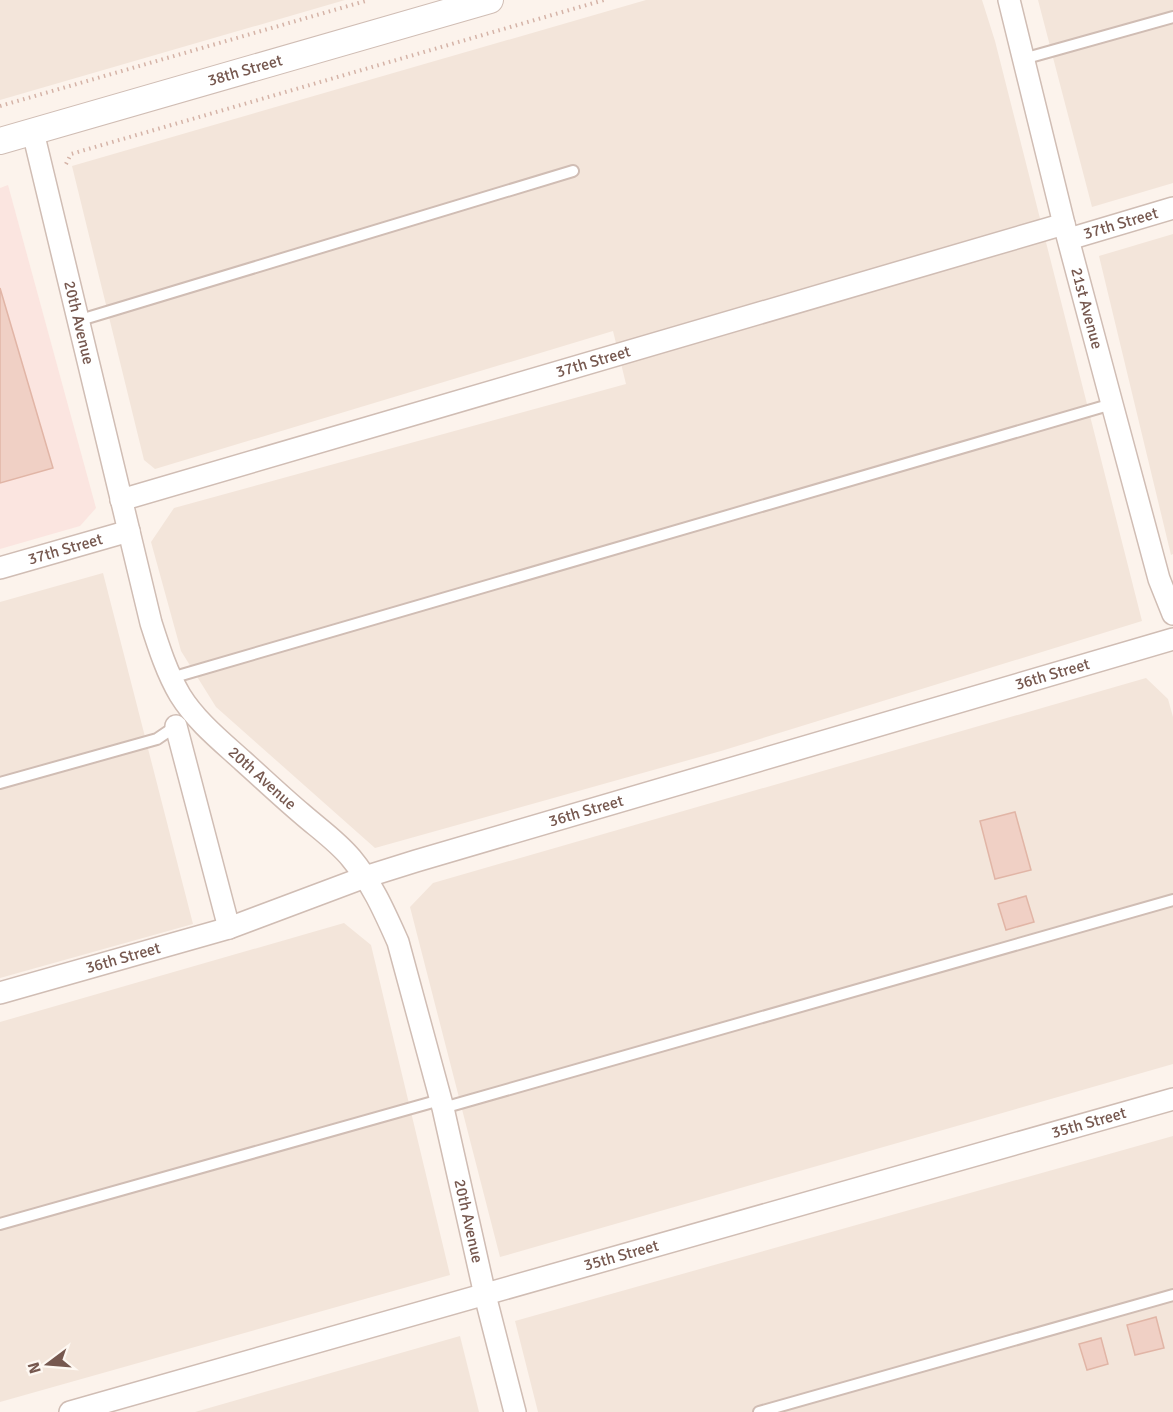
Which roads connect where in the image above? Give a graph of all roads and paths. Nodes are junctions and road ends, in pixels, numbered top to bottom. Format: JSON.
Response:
{"nodes":[{"id":1,"x":369,"y":0,"type":"edge"},
{"id":2,"x":490,"y":0,"type":"edge"},
{"id":3,"x":604,"y":0,"type":"edge"},
{"id":4,"x":1009,"y":0,"type":"edge"},
{"id":5,"x":1173,"y":17,"type":"edge"},
{"id":6,"x":1023,"y":59,"type":"junction"},
{"id":7,"x":0,"y":106,"type":"edge"},
{"id":8,"x":33,"y":132,"type":"junction"},
{"id":9,"x":0,"y":141,"type":"edge"},
{"id":10,"x":573,"y":171,"type":"dead end"},
{"id":11,"x":69,"y":175,"type":"dead end"},
{"id":12,"x":1173,"y":208,"type":"edge"},
{"id":13,"x":1066,"y":231,"type":"junction"},
{"id":14,"x":77,"y":321,"type":"junction"},
{"id":15,"x":1112,"y":404,"type":"junction"},
{"id":16,"x":121,"y":500,"type":"junction"},
{"id":17,"x":129,"y":531,"type":"junction"},
{"id":18,"x":0,"y":568,"type":"edge"},
{"id":19,"x":1166,"y":578,"type":"edge"},
{"id":20,"x":1173,"y":614,"type":"edge"},
{"id":21,"x":1173,"y":639,"type":"edge"},
{"id":22,"x":171,"y":678,"type":"junction"},
{"id":23,"x":194,"y":713,"type":"junction"},
{"id":24,"x":176,"y":726,"type":"junction"},
{"id":25,"x":0,"y":783,"type":"edge"},
{"id":26,"x":365,"y":877,"type":"junction"},
{"id":27,"x":1173,"y":900,"type":"edge"},
{"id":28,"x":229,"y":927,"type":"junction"},
{"id":29,"x":0,"y":993,"type":"edge"},
{"id":30,"x":1173,"y":1100,"type":"edge"},
{"id":31,"x":441,"y":1104,"type":"junction"},
{"id":32,"x":0,"y":1224,"type":"edge"},
{"id":33,"x":485,"y":1295,"type":"junction"},
{"id":34,"x":1173,"y":1295,"type":"edge"},
{"id":35,"x":70,"y":1412,"type":"edge"},
{"id":36,"x":515,"y":1412,"type":"edge"},
{"id":37,"x":759,"y":1412,"type":"edge"}],
"edges":[{"from":1,"to":7,"type":"path"},
{"from":2,"to":8,"type":"street","name":"38th Street"},
{"from":3,"to":11,"type":"path"},
{"from":4,"to":6,"type":"street","name":"21st Avenue"},
{"from":5,"to":6,"type":"lane"},
{"from":6,"to":13,"type":"street","name":"21st Avenue"},
{"from":8,"to":9,"type":"street","name":"38th Street"},
{"from":8,"to":14,"type":"street","name":"20th Avenue"},
{"from":10,"to":14,"type":"lane"},
{"from":12,"to":13,"type":"street","name":"37th Street"},
{"from":13,"to":15,"type":"street","name":"21st Avenue"},
{"from":13,"to":16,"type":"street","name":"37th Street"},
{"from":14,"to":16,"type":"street","name":"20th Avenue"},
{"from":15,"to":19,"type":"street","name":"21st Avenue"},
{"from":15,"to":22,"type":"lane"},
{"from":16,"to":17,"type":"street","name":"20th Avenue"},
{"from":17,"to":18,"type":"street","name":"37th Street"},
{"from":17,"to":22,"type":"street","name":"20th Avenue"},
{"from":19,"to":20,"type":"street","name":"21st Avenue"},
{"from":21,"to":26,"type":"street","name":"36th Street"},
{"from":22,"to":23,"type":"street","name":"20th Avenue"},
{"from":23,"to":24,"type":"lane"},
{"from":23,"to":26,"type":"street","name":"20th Avenue"},
{"from":24,"to":25,"type":"lane"},
{"from":24,"to":28,"type":"street"},
{"from":26,"to":28,"type":"street","name":"36th Street"},
{"from":26,"to":31,"type":"street","name":"20th Avenue"},
{"from":27,"to":31,"type":"lane"},
{"from":28,"to":29,"type":"street","name":"36th Street"},
{"from":30,"to":33,"type":"street","name":"35th Street"},
{"from":31,"to":32,"type":"lane"},
{"from":31,"to":33,"type":"street","name":"20th Avenue"},
{"from":33,"to":35,"type":"street","name":"35th Street"},
{"from":33,"to":36,"type":"street","name":"20th Avenue"},
{"from":34,"to":37,"type":"lane"}]}
